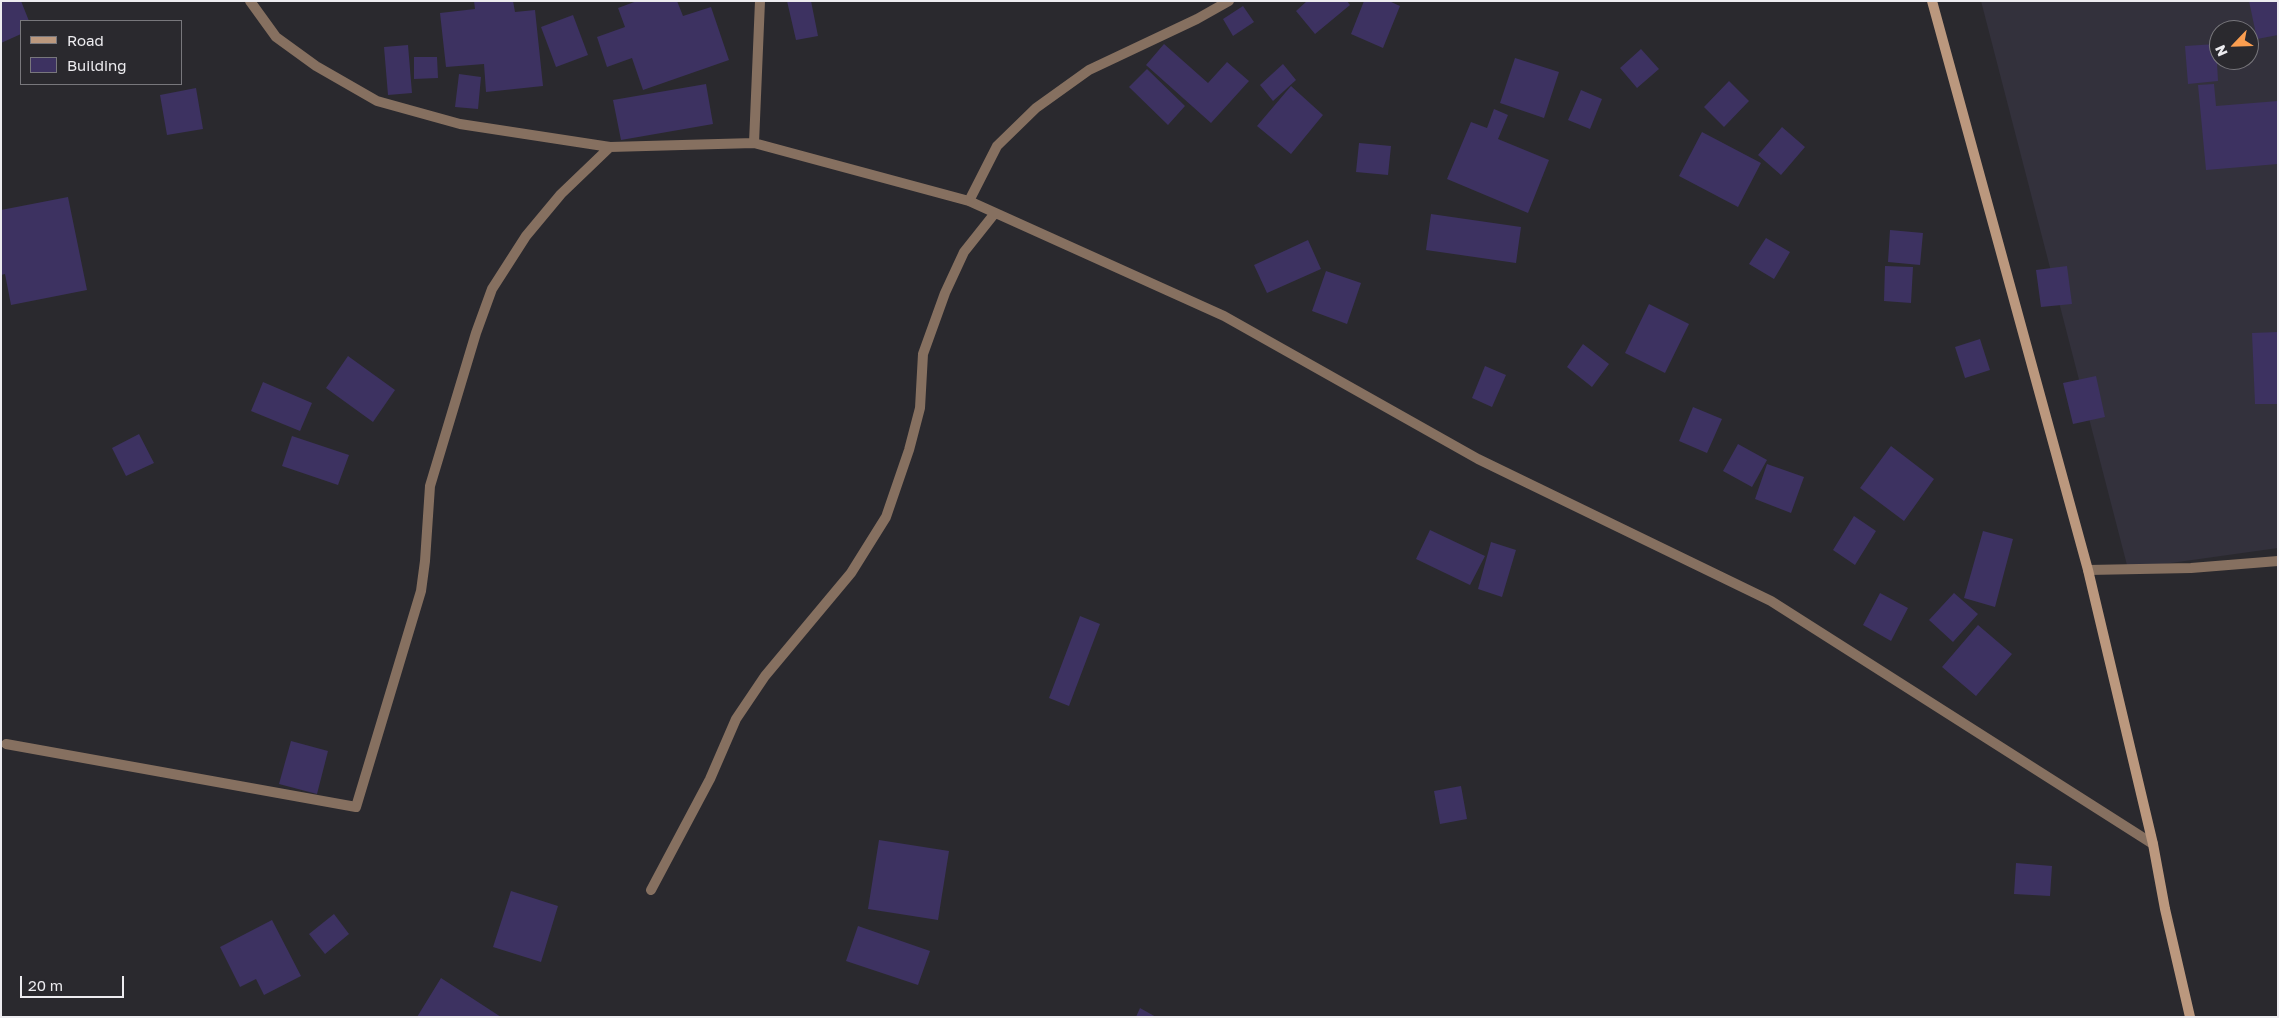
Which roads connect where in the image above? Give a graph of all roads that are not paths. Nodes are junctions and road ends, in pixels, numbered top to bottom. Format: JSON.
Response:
{"nodes":[{"id":1,"x":250,"y":1,"type":"edge"},
{"id":2,"x":760,"y":1,"type":"edge"},
{"id":3,"x":1230,"y":1,"type":"edge"},
{"id":4,"x":1932,"y":1,"type":"edge"},
{"id":5,"x":754,"y":143,"type":"junction"},
{"id":6,"x":610,"y":147,"type":"junction"},
{"id":7,"x":969,"y":201,"type":"junction"},
{"id":8,"x":995,"y":213,"type":"junction"},
{"id":9,"x":2278,"y":561,"type":"edge"},
{"id":10,"x":2088,"y":570,"type":"junction"},
{"id":11,"x":6,"y":744,"type":"dead end"},
{"id":12,"x":2153,"y":844,"type":"junction"},
{"id":13,"x":651,"y":890,"type":"dead end"},
{"id":14,"x":2190,"y":1017,"type":"edge"}],
"edges":[{"from":1,"to":6,"type":"street"},
{"from":2,"to":5,"type":"street"},
{"from":3,"to":7,"type":"street"},
{"from":4,"to":10,"type":"street"},
{"from":5,"to":6,"type":"street"},
{"from":5,"to":7,"type":"street"},
{"from":6,"to":11,"type":"street"},
{"from":7,"to":8,"type":"street"},
{"from":8,"to":12,"type":"street"},
{"from":8,"to":13,"type":"street"},
{"from":9,"to":10,"type":"street"},
{"from":10,"to":12,"type":"street"},
{"from":12,"to":14,"type":"street"}]}
